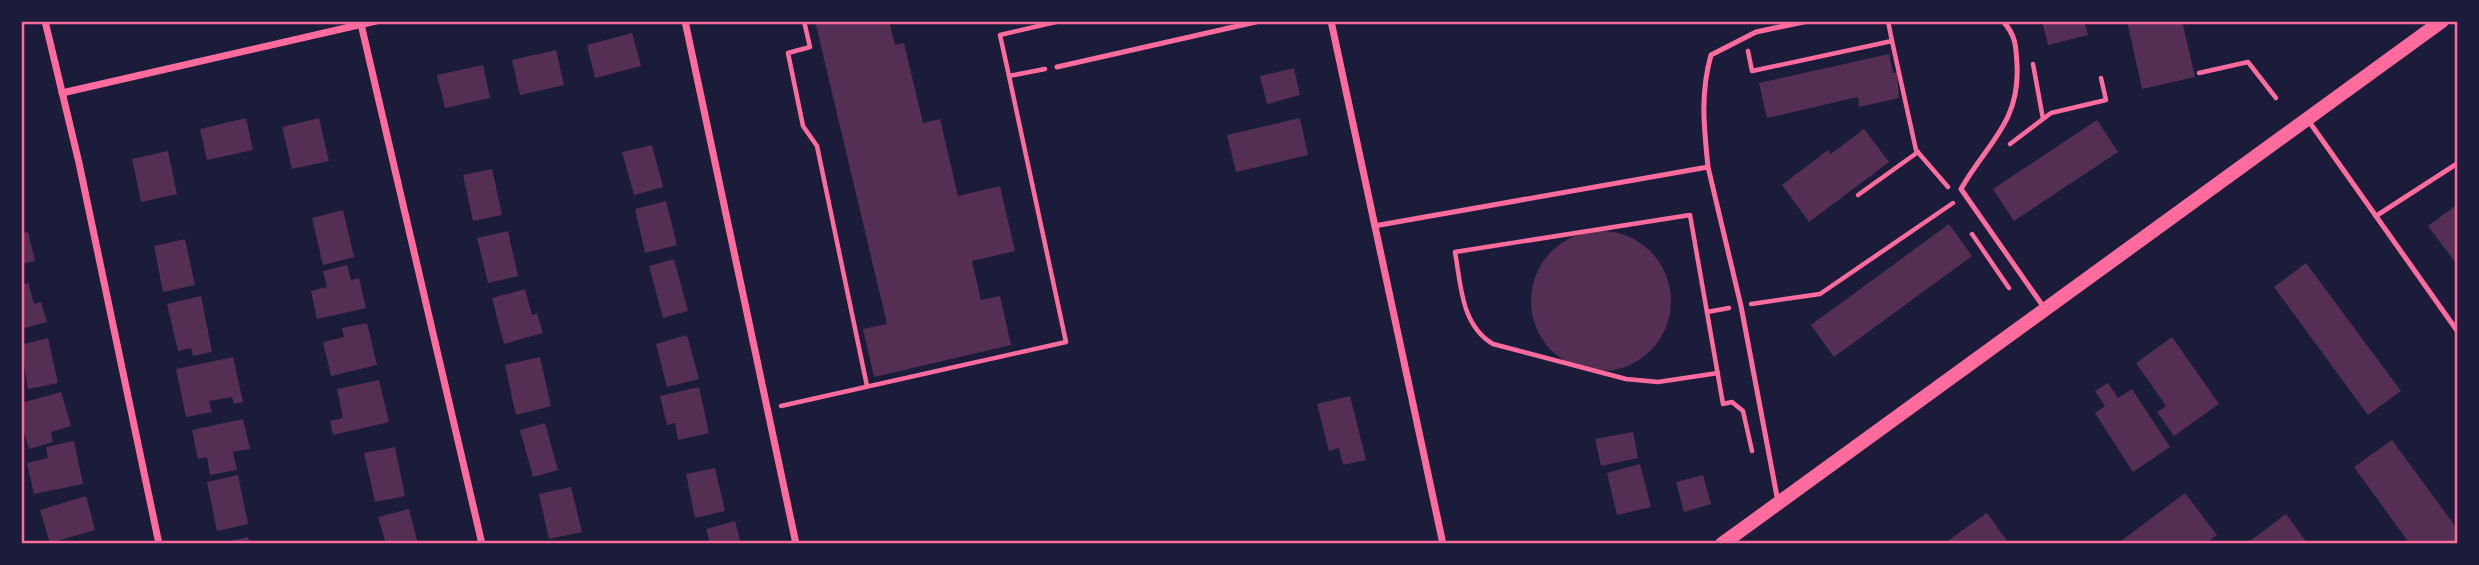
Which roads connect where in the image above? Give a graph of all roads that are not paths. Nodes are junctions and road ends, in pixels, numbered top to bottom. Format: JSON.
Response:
{"nodes":[{"id":1,"x":45,"y":21,"type":"edge"},
{"id":2,"x":376,"y":21,"type":"edge"},
{"id":3,"x":685,"y":21,"type":"edge"},
{"id":4,"x":1260,"y":21,"type":"edge"},
{"id":5,"x":1331,"y":21,"type":"edge"},
{"id":6,"x":1808,"y":21,"type":"edge"},
{"id":7,"x":2003,"y":21,"type":"edge"},
{"id":8,"x":2442,"y":21,"type":"edge"},
{"id":9,"x":361,"y":24,"type":"junction"},
{"id":10,"x":1057,"y":67,"type":"road end"},
{"id":11,"x":62,"y":93,"type":"junction"},
{"id":12,"x":2307,"y":119,"type":"junction"},
{"id":13,"x":2458,"y":163,"type":"edge"},
{"id":14,"x":1709,"y":167,"type":"junction"},
{"id":15,"x":2376,"y":216,"type":"junction"},
{"id":16,"x":1374,"y":226,"type":"junction"},
{"id":17,"x":2045,"y":309,"type":"junction"},
{"id":18,"x":2458,"y":332,"type":"edge"},
{"id":19,"x":1778,"y":502,"type":"junction"},
{"id":20,"x":159,"y":544,"type":"edge"},
{"id":21,"x":482,"y":544,"type":"edge"},
{"id":22,"x":796,"y":544,"type":"edge"},
{"id":23,"x":1443,"y":544,"type":"edge"},
{"id":24,"x":1722,"y":544,"type":"edge"}],
"edges":[{"from":1,"to":11,"type":"street"},
{"from":2,"to":9,"type":"street"},
{"from":3,"to":22,"type":"street"},
{"from":4,"to":10,"type":"lane"},
{"from":5,"to":16,"type":"street"},
{"from":6,"to":14,"type":"lane"},
{"from":7,"to":17,"type":"lane"},
{"from":8,"to":12,"type":"main road"},
{"from":9,"to":11,"type":"street"},
{"from":9,"to":21,"type":"street"},
{"from":11,"to":20,"type":"street"},
{"from":12,"to":15,"type":"lane"},
{"from":12,"to":17,"type":"main road"},
{"from":13,"to":15,"type":"lane"},
{"from":14,"to":16,"type":"lane"},
{"from":14,"to":19,"type":"lane"},
{"from":15,"to":18,"type":"lane"},
{"from":16,"to":23,"type":"street"},
{"from":17,"to":19,"type":"main road"},
{"from":19,"to":24,"type":"main road"}]}
